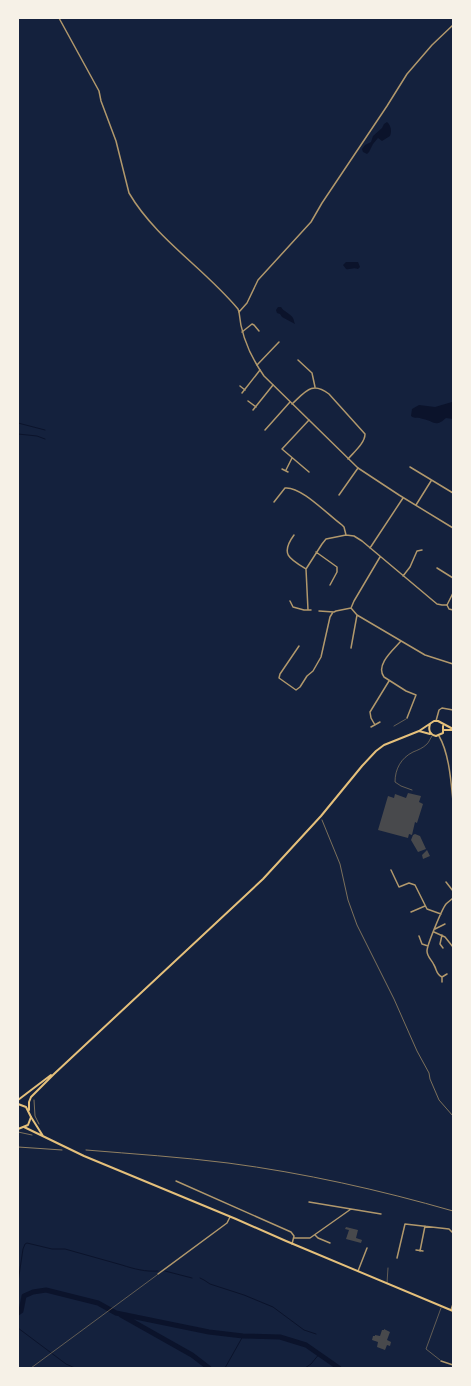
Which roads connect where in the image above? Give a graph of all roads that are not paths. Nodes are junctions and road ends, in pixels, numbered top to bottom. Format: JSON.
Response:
{"nodes":[{"id":1,"x":59,"y":18,"type":"edge"},
{"id":2,"x":453,"y":25,"type":"edge"},
{"id":3,"x":239,"y":312,"type":"junction"},
{"id":4,"x":259,"y":331,"type":"dead end"},
{"id":5,"x":242,"y":332,"type":"junction"},
{"id":6,"x":279,"y":342,"type":"dead end"},
{"id":7,"x":298,"y":360,"type":"dead end"},
{"id":8,"x":257,"y":366,"type":"junction"},
{"id":9,"x":260,"y":370,"type":"junction"},
{"id":10,"x":273,"y":385,"type":"junction"},
{"id":11,"x":240,"y":386,"type":"dead end"},
{"id":12,"x":315,"y":387,"type":"junction"},
{"id":13,"x":244,"y":390,"type":"junction"},
{"id":14,"x":242,"y":393,"type":"dead end"},
{"id":15,"x":248,"y":401,"type":"dead end"},
{"id":16,"x":290,"y":402,"type":"junction"},
{"id":17,"x":292,"y":404,"type":"junction"},
{"id":18,"x":256,"y":407,"type":"junction"},
{"id":19,"x":253,"y":410,"type":"dead end"},
{"id":20,"x":309,"y":420,"type":"junction"},
{"id":21,"x":265,"y":430,"type":"dead end"},
{"id":22,"x":292,"y":458,"type":"junction"},
{"id":23,"x":348,"y":459,"type":"junction"},
{"id":24,"x":410,"y":467,"type":"dead end"},
{"id":25,"x":358,"y":468,"type":"junction"},
{"id":26,"x":282,"y":469,"type":"dead end"},
{"id":27,"x":286,"y":470,"type":"junction"},
{"id":28,"x":288,"y":472,"type":"dead end"},
{"id":29,"x":309,"y":472,"type":"dead end"},
{"id":30,"x":432,"y":481,"type":"junction"},
{"id":31,"x":453,"y":493,"type":"edge"},
{"id":32,"x":339,"y":495,"type":"dead end"},
{"id":33,"x":404,"y":497,"type":"junction"},
{"id":34,"x":274,"y":502,"type":"dead end"},
{"id":35,"x":416,"y":505,"type":"junction"},
{"id":36,"x":453,"y":528,"type":"edge"},
{"id":37,"x":294,"y":535,"type":"dead end"},
{"id":38,"x":346,"y":535,"type":"junction"},
{"id":39,"x":416,"y":547,"type":"dead end"},
{"id":40,"x":370,"y":548,"type":"junction"},
{"id":41,"x":422,"y":550,"type":"dead end"},
{"id":42,"x":417,"y":551,"type":"junction"},
{"id":43,"x":316,"y":552,"type":"junction"},
{"id":44,"x":380,"y":557,"type":"junction"},
{"id":45,"x":306,"y":568,"type":"junction"},
{"id":46,"x":437,"y":568,"type":"dead end"},
{"id":47,"x":403,"y":576,"type":"junction"},
{"id":48,"x":453,"y":578,"type":"edge"},
{"id":49,"x":330,"y":585,"type":"dead end"},
{"id":50,"x":453,"y":593,"type":"edge"},
{"id":51,"x":290,"y":601,"type":"dead end"},
{"id":52,"x":447,"y":605,"type":"junction"},
{"id":53,"x":351,"y":608,"type":"junction"},
{"id":54,"x":308,"y":610,"type":"junction"},
{"id":55,"x":311,"y":610,"type":"dead end"},
{"id":56,"x":453,"y":610,"type":"edge"},
{"id":57,"x":319,"y":611,"type":"dead end"},
{"id":58,"x":334,"y":612,"type":"junction"},
{"id":59,"x":357,"y":615,"type":"junction"},
{"id":60,"x":401,"y":641,"type":"junction"},
{"id":61,"x":299,"y":646,"type":"dead end"},
{"id":62,"x":351,"y":648,"type":"dead end"},
{"id":63,"x":453,"y":664,"type":"edge"},
{"id":64,"x":389,"y":681,"type":"junction"},
{"id":65,"x":453,"y":710,"type":"edge"},
{"id":66,"x":407,"y":718,"type":"joint"},
{"id":67,"x":436,"y":721,"type":"junction"},
{"id":68,"x":380,"y":722,"type":"dead end"},
{"id":69,"x":375,"y":724,"type":"junction"},
{"id":70,"x":430,"y":724,"type":"junction"},
{"id":71,"x":442,"y":724,"type":"junction"},
{"id":72,"x":394,"y":726,"type":"dead end"},
{"id":73,"x":371,"y":727,"type":"dead end"},
{"id":74,"x":453,"y":729,"type":"edge"},
{"id":75,"x":444,"y":730,"type":"junction"},
{"id":76,"x":419,"y":731,"type":"junction"},
{"id":77,"x":432,"y":735,"type":"junction"},
{"id":78,"x":439,"y":736,"type":"junction"},
{"id":79,"x":412,"y":790,"type":"dead end"},
{"id":80,"x":453,"y":794,"type":"edge"},
{"id":81,"x":453,"y":801,"type":"edge"},
{"id":82,"x":392,"y":870,"type":"dead end"},
{"id":83,"x":446,"y":882,"type":"dead end"},
{"id":84,"x":399,"y":886,"type":"junction"},
{"id":85,"x":400,"y":889,"type":"dead end"},
{"id":86,"x":453,"y":891,"type":"edge"},
{"id":87,"x":453,"y":898,"type":"edge"},
{"id":88,"x":425,"y":906,"type":"junction"},
{"id":89,"x":411,"y":912,"type":"dead end"},
{"id":90,"x":441,"y":914,"type":"junction"},
{"id":91,"x":445,"y":924,"type":"dead end"},
{"id":92,"x":436,"y":928,"type":"junction"},
{"id":93,"x":434,"y":932,"type":"junction"},
{"id":94,"x":442,"y":935,"type":"junction"},
{"id":95,"x":419,"y":936,"type":"dead end"},
{"id":96,"x":452,"y":944,"type":"edge"},
{"id":97,"x":428,"y":946,"type":"junction"},
{"id":98,"x":453,"y":947,"type":"edge"},
{"id":99,"x":442,"y":948,"type":"dead end"},
{"id":100,"x":447,"y":974,"type":"dead end"},
{"id":101,"x":442,"y":977,"type":"junction"},
{"id":102,"x":442,"y":982,"type":"dead end"},
{"id":103,"x":54,"y":1074,"type":"junction"},
{"id":104,"x":18,"y":1100,"type":"edge"},
{"id":105,"x":18,"y":1104,"type":"edge"},
{"id":106,"x":28,"y":1110,"type":"junction"},
{"id":107,"x":31,"y":1117,"type":"junction"},
{"id":108,"x":24,"y":1128,"type":"junction"},
{"id":109,"x":18,"y":1131,"type":"edge"},
{"id":110,"x":43,"y":1137,"type":"junction"},
{"id":111,"x":176,"y":1181,"type":"dead end"},
{"id":112,"x":309,"y":1202,"type":"dead end"},
{"id":113,"x":351,"y":1209,"type":"junction"},
{"id":114,"x":381,"y":1214,"type":"dead end"},
{"id":115,"x":230,"y":1217,"type":"junction"},
{"id":116,"x":425,"y":1226,"type":"junction"},
{"id":117,"x":453,"y":1234,"type":"edge"},
{"id":118,"x":315,"y":1235,"type":"junction"},
{"id":119,"x":294,"y":1238,"type":"junction"},
{"id":120,"x":330,"y":1243,"type":"dead end"},
{"id":121,"x":292,"y":1244,"type":"junction"},
{"id":122,"x":367,"y":1248,"type":"dead end"},
{"id":123,"x":416,"y":1250,"type":"dead end"},
{"id":124,"x":420,"y":1251,"type":"junction"},
{"id":125,"x":423,"y":1251,"type":"dead end"},
{"id":126,"x":397,"y":1258,"type":"dead end"},
{"id":127,"x":388,"y":1268,"type":"dead end"},
{"id":128,"x":358,"y":1271,"type":"junction"},
{"id":129,"x":158,"y":1274,"type":"joint"},
{"id":130,"x":387,"y":1283,"type":"junction"},
{"id":131,"x":453,"y":1304,"type":"edge"},
{"id":132,"x":442,"y":1306,"type":"junction"},
{"id":133,"x":452,"y":1311,"type":"edge"},
{"id":134,"x":441,"y":1361,"type":"joint"},
{"id":135,"x":453,"y":1365,"type":"edge"},
{"id":136,"x":31,"y":1368,"type":"edge"}],
"edges":[{"from":1,"to":3,"type":"street"},
{"from":2,"to":3,"type":"street"},
{"from":3,"to":5,"type":"street"},
{"from":4,"to":5,"type":"street"},
{"from":5,"to":8,"type":"street"},
{"from":6,"to":8,"type":"street"},
{"from":7,"to":12,"type":"street"},
{"from":8,"to":9,"type":"street"},
{"from":9,"to":10,"type":"street"},
{"from":9,"to":13,"type":"street"},
{"from":10,"to":16,"type":"street"},
{"from":10,"to":18,"type":"street"},
{"from":11,"to":13,"type":"street"},
{"from":12,"to":17,"type":"street"},
{"from":12,"to":23,"type":"street"},
{"from":13,"to":14,"type":"street"},
{"from":15,"to":18,"type":"street"},
{"from":16,"to":17,"type":"street"},
{"from":16,"to":21,"type":"street"},
{"from":17,"to":20,"type":"street"},
{"from":18,"to":19,"type":"street"},
{"from":20,"to":22,"type":"street"},
{"from":20,"to":23,"type":"street"},
{"from":22,"to":27,"type":"street"},
{"from":22,"to":29,"type":"street"},
{"from":23,"to":25,"type":"street"},
{"from":24,"to":30,"type":"street"},
{"from":25,"to":32,"type":"street"},
{"from":25,"to":33,"type":"street"},
{"from":26,"to":27,"type":"street"},
{"from":27,"to":28,"type":"street"},
{"from":30,"to":31,"type":"street"},
{"from":30,"to":35,"type":"street"},
{"from":33,"to":35,"type":"street"},
{"from":33,"to":40,"type":"street"},
{"from":34,"to":38,"type":"street"},
{"from":35,"to":36,"type":"street"},
{"from":37,"to":45,"type":"street"},
{"from":38,"to":40,"type":"street"},
{"from":38,"to":43,"type":"street"},
{"from":39,"to":42,"type":"street"},
{"from":40,"to":44,"type":"street"},
{"from":41,"to":42,"type":"street"},
{"from":42,"to":47,"type":"street"},
{"from":43,"to":45,"type":"street"},
{"from":43,"to":49,"type":"street"},
{"from":44,"to":47,"type":"street"},
{"from":44,"to":53,"type":"street"},
{"from":45,"to":54,"type":"street"},
{"from":46,"to":48,"type":"street"},
{"from":47,"to":52,"type":"street"},
{"from":50,"to":52,"type":"street"},
{"from":51,"to":54,"type":"street"},
{"from":52,"to":56,"type":"street"},
{"from":53,"to":58,"type":"street"},
{"from":53,"to":59,"type":"street"},
{"from":54,"to":55,"type":"street"},
{"from":57,"to":58,"type":"street"},
{"from":58,"to":61,"type":"street"},
{"from":59,"to":60,"type":"street"},
{"from":59,"to":62,"type":"street"},
{"from":60,"to":63,"type":"street"},
{"from":60,"to":64,"type":"street"},
{"from":64,"to":66,"type":"street"},
{"from":64,"to":69,"type":"street"},
{"from":65,"to":67,"type":"street"},
{"from":66,"to":72,"type":"lane"},
{"from":67,"to":70,"type":"main road"},
{"from":67,"to":71,"type":"main road"},
{"from":68,"to":69,"type":"street"},
{"from":69,"to":73,"type":"street"},
{"from":70,"to":76,"type":"main road"},
{"from":70,"to":77,"type":"main road"},
{"from":71,"to":74,"type":"main road"},
{"from":71,"to":75,"type":"main road"},
{"from":74,"to":75,"type":"main road"},
{"from":75,"to":78,"type":"main road"},
{"from":76,"to":77,"type":"main road"},
{"from":76,"to":103,"type":"main road"},
{"from":77,"to":78,"type":"main road"},
{"from":77,"to":79,"type":"lane"},
{"from":78,"to":80,"type":"street"},
{"from":80,"to":81,"type":"street"},
{"from":82,"to":84,"type":"street"},
{"from":83,"to":86,"type":"street"},
{"from":84,"to":85,"type":"street"},
{"from":84,"to":88,"type":"street"},
{"from":87,"to":90,"type":"street"},
{"from":88,"to":89,"type":"street"},
{"from":88,"to":90,"type":"street"},
{"from":90,"to":92,"type":"street"},
{"from":91,"to":92,"type":"street"},
{"from":92,"to":93,"type":"street"},
{"from":93,"to":94,"type":"street"},
{"from":93,"to":97,"type":"street"},
{"from":94,"to":96,"type":"street"},
{"from":94,"to":99,"type":"street"},
{"from":95,"to":97,"type":"street"},
{"from":96,"to":98,"type":"street"},
{"from":97,"to":101,"type":"street"},
{"from":100,"to":101,"type":"street"},
{"from":101,"to":102,"type":"street"},
{"from":103,"to":104,"type":"main road"},
{"from":103,"to":106,"type":"main road"},
{"from":105,"to":106,"type":"main road"},
{"from":106,"to":107,"type":"main road"},
{"from":107,"to":108,"type":"main road"},
{"from":107,"to":110,"type":"main road"},
{"from":108,"to":109,"type":"main road"},
{"from":108,"to":110,"type":"main road"},
{"from":110,"to":115,"type":"main road"},
{"from":111,"to":119,"type":"street"},
{"from":112,"to":113,"type":"street"},
{"from":113,"to":114,"type":"street"},
{"from":113,"to":118,"type":"street"},
{"from":115,"to":121,"type":"main road"},
{"from":115,"to":129,"type":"street"},
{"from":116,"to":117,"type":"street"},
{"from":116,"to":124,"type":"street"},
{"from":116,"to":126,"type":"street"},
{"from":118,"to":119,"type":"street"},
{"from":118,"to":120,"type":"street"},
{"from":119,"to":121,"type":"street"},
{"from":121,"to":128,"type":"main road"},
{"from":122,"to":128,"type":"street"},
{"from":123,"to":124,"type":"street"},
{"from":124,"to":125,"type":"street"},
{"from":127,"to":130,"type":"lane"},
{"from":128,"to":130,"type":"main road"},
{"from":129,"to":136,"type":"lane"},
{"from":130,"to":132,"type":"main road"},
{"from":131,"to":133,"type":"street"},
{"from":132,"to":133,"type":"main road"},
{"from":132,"to":134,"type":"lane"},
{"from":134,"to":135,"type":"street"}]}
